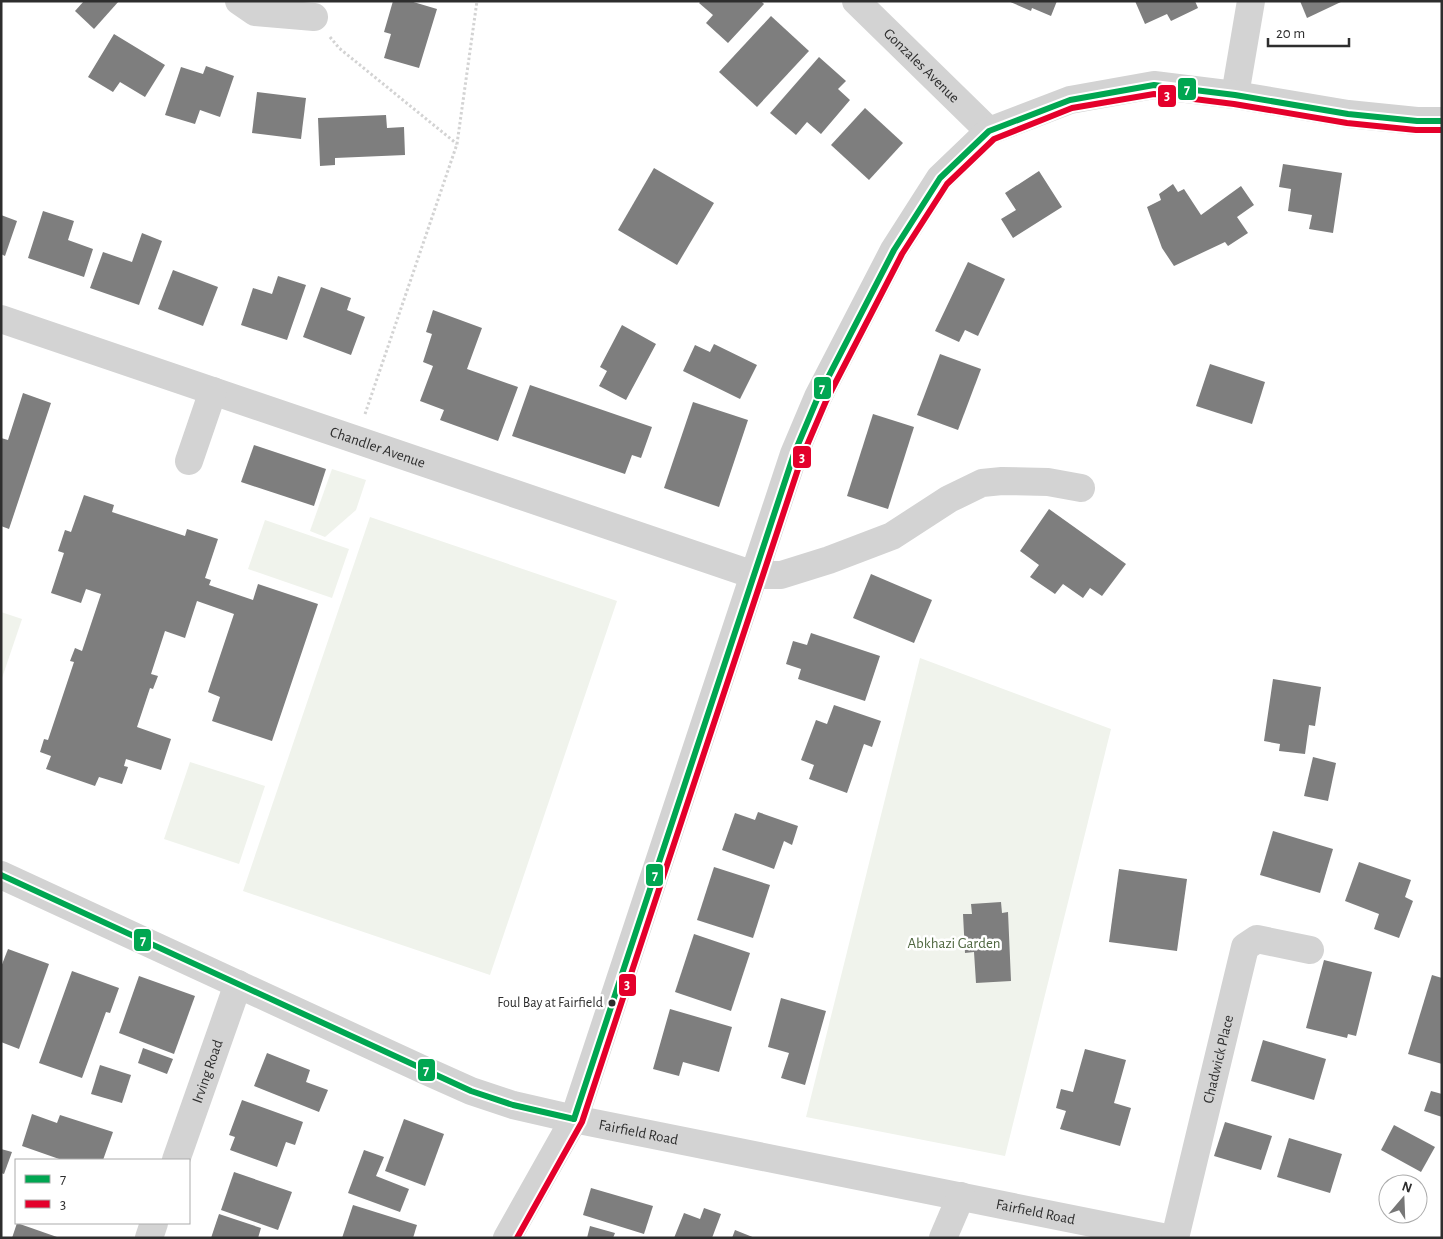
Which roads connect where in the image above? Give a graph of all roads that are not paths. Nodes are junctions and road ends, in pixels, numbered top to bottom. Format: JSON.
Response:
{"nodes":[{"id":1,"x":239,"y":1,"type":"edge"},
{"id":2,"x":856,"y":1,"type":"edge"},
{"id":3,"x":1251,"y":1,"type":"edge"},
{"id":4,"x":314,"y":17,"type":"road end"},
{"id":5,"x":1235,"y":95,"type":"junction"},
{"id":6,"x":1442,"y":121,"type":"edge"},
{"id":7,"x":989,"y":130,"type":"junction"},
{"id":8,"x":1,"y":319,"type":"edge"},
{"id":9,"x":213,"y":391,"type":"junction"},
{"id":10,"x":189,"y":461,"type":"dead end"},
{"id":11,"x":1082,"y":488,"type":"dead end"},
{"id":12,"x":754,"y":575,"type":"junction"},
{"id":13,"x":1,"y":875,"type":"edge"},
{"id":14,"x":1310,"y":950,"type":"dead end"},
{"id":15,"x":238,"y":984,"type":"junction"},
{"id":16,"x":574,"y":1119,"type":"junction"},
{"id":17,"x":176,"y":1159,"type":"edge"},
{"id":18,"x":961,"y":1196,"type":"junction"},
{"id":19,"x":154,"y":1224,"type":"edge"},
{"id":20,"x":1150,"y":1236,"type":"edge"},
{"id":21,"x":149,"y":1238,"type":"edge"},
{"id":22,"x":506,"y":1238,"type":"edge"},
{"id":23,"x":943,"y":1238,"type":"edge"},
{"id":24,"x":1175,"y":1238,"type":"edge"}],
"edges":[{"from":1,"to":4,"type":"street"},
{"from":2,"to":7,"type":"street","name":"Gonzales Avenue"},
{"from":3,"to":5,"type":"street"},
{"from":5,"to":6,"type":"street"},
{"from":5,"to":7,"type":"street"},
{"from":7,"to":12,"type":"street"},
{"from":8,"to":9,"type":"street","name":"Chandler Avenue"},
{"from":9,"to":10,"type":"street"},
{"from":9,"to":12,"type":"street","name":"Chandler Avenue"},
{"from":11,"to":12,"type":"street","name":"Chandler Avenue"},
{"from":12,"to":16,"type":"street"},
{"from":13,"to":15,"type":"street","name":"Fairfield Road"},
{"from":14,"to":24,"type":"street","name":"Chadwick Place"},
{"from":15,"to":16,"type":"street","name":"Fairfield Road"},
{"from":15,"to":17,"type":"street","name":"Irving Road"},
{"from":16,"to":18,"type":"street","name":"Fairfield Road"},
{"from":16,"to":22,"type":"street"},
{"from":18,"to":20,"type":"street","name":"Fairfield Road"},
{"from":18,"to":23,"type":"street"},
{"from":19,"to":21,"type":"street"}]}
